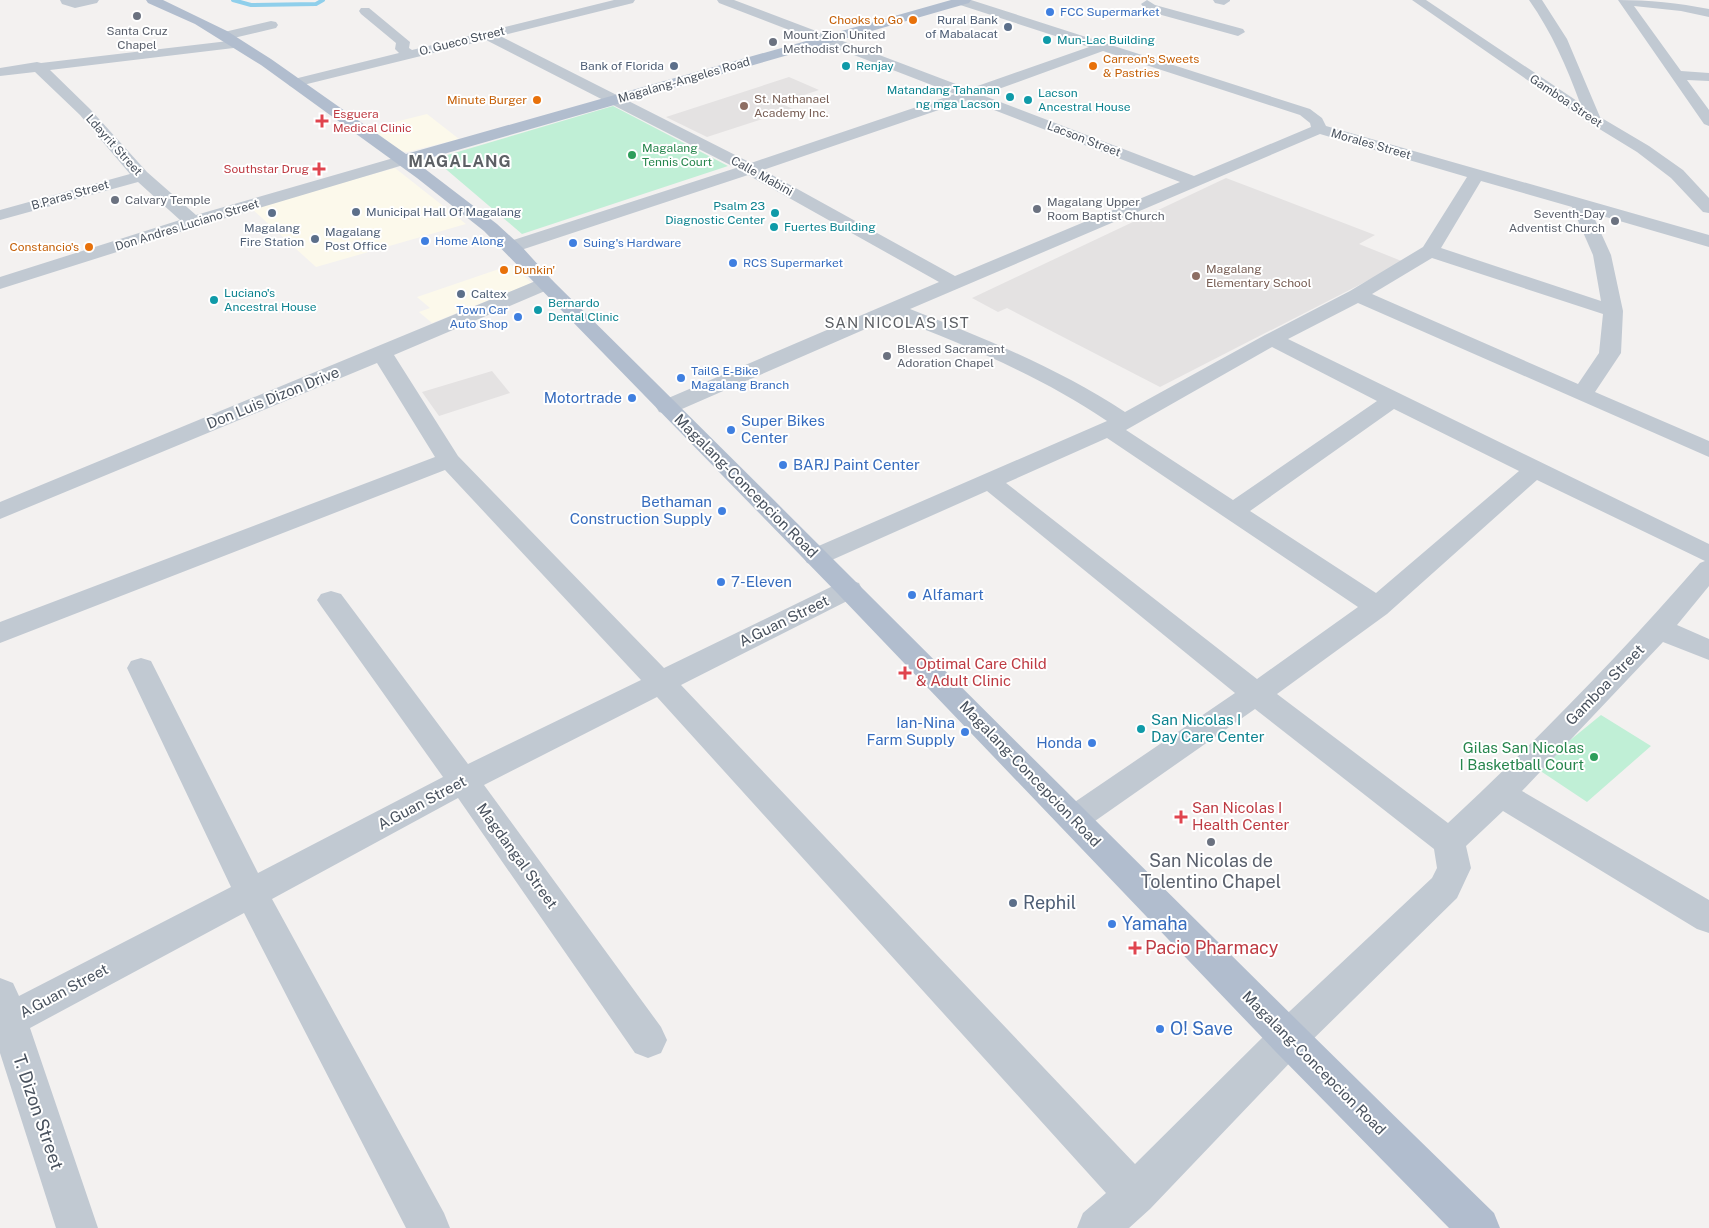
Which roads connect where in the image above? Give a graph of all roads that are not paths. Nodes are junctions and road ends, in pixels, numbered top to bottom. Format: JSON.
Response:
{"nodes":[{"id":1,"x":92,"y":0,"type":"edge"},
{"id":2,"x":152,"y":0,"type":"edge"},
{"id":3,"x":629,"y":0,"type":"edge"},
{"id":4,"x":723,"y":0,"type":"edge"},
{"id":5,"x":961,"y":0,"type":"edge"},
{"id":6,"x":1131,"y":0,"type":"edge"},
{"id":7,"x":1418,"y":0,"type":"edge"},
{"id":8,"x":1536,"y":0,"type":"edge"},
{"id":9,"x":1624,"y":1,"type":"edge"},
{"id":10,"x":66,"y":2,"type":"dead end"},
{"id":11,"x":1153,"y":2,"type":"edge"},
{"id":12,"x":365,"y":11,"type":"dead end"},
{"id":13,"x":1709,"y":13,"type":"edge"},
{"id":14,"x":271,"y":25,"type":"dead end"},
{"id":15,"x":487,"y":35,"type":"junction"},
{"id":16,"x":828,"y":39,"type":"junction"},
{"id":17,"x":1221,"y":39,"type":"dead end"},
{"id":18,"x":231,"y":40,"type":"junction"},
{"id":19,"x":1102,"y":46,"type":"junction"},
{"id":20,"x":408,"y":54,"type":"junction"},
{"id":21,"x":38,"y":66,"type":"junction"},
{"id":22,"x":0,"y":72,"type":"edge"},
{"id":23,"x":1678,"y":74,"type":"junction"},
{"id":24,"x":1709,"y":77,"type":"edge"},
{"id":25,"x":295,"y":83,"type":"junction"},
{"id":26,"x":970,"y":95,"type":"junction"},
{"id":27,"x":615,"y":100,"type":"junction"},
{"id":28,"x":1593,"y":119,"type":"junction"},
{"id":29,"x":1709,"y":121,"type":"edge"},
{"id":30,"x":1319,"y":129,"type":"junction"},
{"id":31,"x":404,"y":160,"type":"junction"},
{"id":32,"x":750,"y":169,"type":"junction"},
{"id":33,"x":1477,"y":174,"type":"junction"},
{"id":34,"x":141,"y":176,"type":"junction"},
{"id":35,"x":1193,"y":182,"type":"junction"},
{"id":36,"x":1706,"y":201,"type":"edge"},
{"id":37,"x":1580,"y":203,"type":"junction"},
{"id":38,"x":0,"y":215,"type":"edge"},
{"id":39,"x":193,"y":222,"type":"junction"},
{"id":40,"x":1709,"y":241,"type":"edge"},
{"id":41,"x":511,"y":247,"type":"junction"},
{"id":42,"x":1430,"y":251,"type":"junction"},
{"id":43,"x":0,"y":283,"type":"edge"},
{"id":44,"x":954,"y":283,"type":"junction"},
{"id":45,"x":544,"y":284,"type":"junction"},
{"id":46,"x":1356,"y":295,"type":"junction"},
{"id":47,"x":893,"y":310,"type":"junction"},
{"id":48,"x":1613,"y":311,"type":"junction"},
{"id":49,"x":1272,"y":339,"type":"junction"},
{"id":50,"x":382,"y":354,"type":"junction"},
{"id":51,"x":1582,"y":394,"type":"junction"},
{"id":52,"x":1393,"y":400,"type":"junction"},
{"id":53,"x":667,"y":407,"type":"junction"},
{"id":54,"x":1117,"y":426,"type":"junction"},
{"id":55,"x":1709,"y":450,"type":"edge"},
{"id":56,"x":449,"y":460,"type":"junction"},
{"id":57,"x":1535,"y":469,"type":"junction"},
{"id":58,"x":990,"y":482,"type":"junction"},
{"id":59,"x":0,"y":511,"type":"edge"},
{"id":60,"x":1234,"y":511,"type":"junction"},
{"id":61,"x":1709,"y":554,"type":"edge"},
{"id":62,"x":816,"y":557,"type":"junction"},
{"id":63,"x":1709,"y":569,"type":"edge"},
{"id":64,"x":849,"y":589,"type":"junction"},
{"id":65,"x":330,"y":600,"type":"dead end"},
{"id":66,"x":1377,"y":607,"type":"junction"},
{"id":67,"x":1659,"y":629,"type":"junction"},
{"id":68,"x":0,"y":633,"type":"edge"},
{"id":69,"x":1709,"y":650,"type":"edge"},
{"id":70,"x":141,"y":668,"type":"dead end"},
{"id":71,"x":660,"y":682,"type":"junction"},
{"id":72,"x":1256,"y":694,"type":"junction"},
{"id":73,"x":464,"y":781,"type":"junction"},
{"id":74,"x":1500,"y":794,"type":"junction"},
{"id":75,"x":1074,"y":819,"type":"junction"},
{"id":76,"x":1449,"y":842,"type":"junction"},
{"id":77,"x":251,"y":892,"type":"junction"},
{"id":78,"x":1709,"y":918,"type":"edge"},
{"id":79,"x":2,"y":1014,"type":"edge"},
{"id":80,"x":1288,"y":1038,"type":"junction"},
{"id":81,"x":648,"y":1040,"type":"dead end"},
{"id":82,"x":1135,"y":1194,"type":"junction"},
{"id":83,"x":77,"y":1228,"type":"edge"},
{"id":84,"x":429,"y":1228,"type":"edge"},
{"id":85,"x":1098,"y":1228,"type":"edge"},
{"id":86,"x":1478,"y":1228,"type":"edge"}],
"edges":[{"from":1,"to":10,"type":"street"},
{"from":2,"to":18,"type":"main road","name":"Magalang-Concepcion Road"},
{"from":3,"to":15,"type":"street","name":"O. Gueco Street"},
{"from":4,"to":16,"type":"street","name":"Lacson Street"},
{"from":5,"to":16,"type":"main road","name":"Magalang-Angeles Road"},
{"from":5,"to":19,"type":"street","name":"Morales Street"},
{"from":6,"to":11,"type":"street"},
{"from":7,"to":28,"type":"street","name":"Gamboa Street"},
{"from":8,"to":28,"type":"street"},
{"from":9,"to":13,"type":"street"},
{"from":9,"to":23,"type":"street"},
{"from":11,"to":17,"type":"street"},
{"from":12,"to":20,"type":"street"},
{"from":14,"to":18,"type":"street"},
{"from":15,"to":20,"type":"street","name":"O. Gueco Street"},
{"from":15,"to":27,"type":"street","name":"Calle Mabini"},
{"from":16,"to":26,"type":"street","name":"Lacson Street"},
{"from":16,"to":27,"type":"main road","name":"Magalang-Angeles Road"},
{"from":18,"to":21,"type":"street"},
{"from":18,"to":25,"type":"main road","name":"Magalang-Concepcion Road"},
{"from":19,"to":26,"type":"street"},
{"from":19,"to":30,"type":"street","name":"Morales Street"},
{"from":20,"to":25,"type":"street","name":"O. Gueco Street"},
{"from":21,"to":22,"type":"street"},
{"from":21,"to":34,"type":"street","name":"Ldayrit Street"},
{"from":23,"to":24,"type":"street"},
{"from":23,"to":29,"type":"street"},
{"from":25,"to":31,"type":"main road","name":"Magalang-Concepcion Road"},
{"from":26,"to":32,"type":"street"},
{"from":26,"to":35,"type":"street","name":"Lacson Street"},
{"from":27,"to":31,"type":"main road","name":"Magalang-Angeles Road"},
{"from":27,"to":32,"type":"street","name":"Calle Mabini"},
{"from":28,"to":36,"type":"street","name":"Gamboa Street"},
{"from":30,"to":33,"type":"street","name":"Morales Street"},
{"from":30,"to":35,"type":"street"},
{"from":31,"to":39,"type":"street","name":"Don Andres Luciano Street"},
{"from":31,"to":41,"type":"main road","name":"Magalang-Concepcion Road"},
{"from":32,"to":41,"type":"street"},
{"from":32,"to":44,"type":"street","name":"Calle Mabini"},
{"from":33,"to":37,"type":"street","name":"Morales Street"},
{"from":33,"to":42,"type":"street"},
{"from":34,"to":38,"type":"street","name":"B.Paras Street"},
{"from":34,"to":39,"type":"street","name":"Ldayrit Street"},
{"from":35,"to":44,"type":"street"},
{"from":37,"to":40,"type":"street","name":"Morales Street"},
{"from":37,"to":48,"type":"street"},
{"from":39,"to":43,"type":"street","name":"Don Andres Luciano Street"},
{"from":41,"to":45,"type":"main road","name":"Magalang-Concepcion Road"},
{"from":42,"to":46,"type":"street"},
{"from":42,"to":48,"type":"street"},
{"from":44,"to":47,"type":"street"},
{"from":45,"to":50,"type":"street","name":"Don Luis Dizon Drive"},
{"from":45,"to":53,"type":"main road","name":"Magalang-Concepcion Road"},
{"from":46,"to":49,"type":"street"},
{"from":46,"to":51,"type":"street"},
{"from":47,"to":53,"type":"street"},
{"from":47,"to":54,"type":"street"},
{"from":48,"to":51,"type":"street"},
{"from":49,"to":52,"type":"street"},
{"from":49,"to":54,"type":"street"},
{"from":50,"to":56,"type":"street"},
{"from":50,"to":59,"type":"street","name":"Don Luis Dizon Drive"},
{"from":51,"to":55,"type":"street"},
{"from":52,"to":57,"type":"street"},
{"from":52,"to":60,"type":"street"},
{"from":53,"to":62,"type":"main road","name":"Magalang-Concepcion Road"},
{"from":54,"to":58,"type":"street"},
{"from":54,"to":60,"type":"street"},
{"from":56,"to":68,"type":"street"},
{"from":56,"to":71,"type":"street"},
{"from":57,"to":61,"type":"street"},
{"from":57,"to":66,"type":"street"},
{"from":58,"to":62,"type":"street"},
{"from":58,"to":72,"type":"street"},
{"from":60,"to":66,"type":"street"},
{"from":62,"to":64,"type":"main road","name":"Magalang-Concepcion Road"},
{"from":63,"to":67,"type":"street","name":"Gamboa Street"},
{"from":64,"to":71,"type":"street","name":"A.Guan Street"},
{"from":64,"to":75,"type":"main road","name":"Magalang-Concepcion Road"},
{"from":65,"to":73,"type":"street","name":"Magdangal Street"},
{"from":66,"to":72,"type":"street"},
{"from":67,"to":69,"type":"street"},
{"from":67,"to":74,"type":"street","name":"Gamboa Street"},
{"from":70,"to":77,"type":"street"},
{"from":71,"to":73,"type":"street","name":"A.Guan Street"},
{"from":71,"to":82,"type":"street"},
{"from":72,"to":75,"type":"street"},
{"from":72,"to":76,"type":"street"},
{"from":73,"to":77,"type":"street","name":"A.Guan Street"},
{"from":73,"to":81,"type":"street","name":"Magdangal Street"},
{"from":74,"to":76,"type":"street","name":"Gamboa Street"},
{"from":74,"to":78,"type":"street"},
{"from":75,"to":80,"type":"main road","name":"Magalang-Concepcion Road"},
{"from":76,"to":80,"type":"street"},
{"from":77,"to":79,"type":"street","name":"A.Guan Street"},
{"from":77,"to":84,"type":"street"},
{"from":79,"to":83,"type":"street","name":"T. Dizon Street"},
{"from":80,"to":82,"type":"street"},
{"from":80,"to":86,"type":"main road","name":"Magalang-Concepcion Road"},
{"from":82,"to":85,"type":"street"}]}
